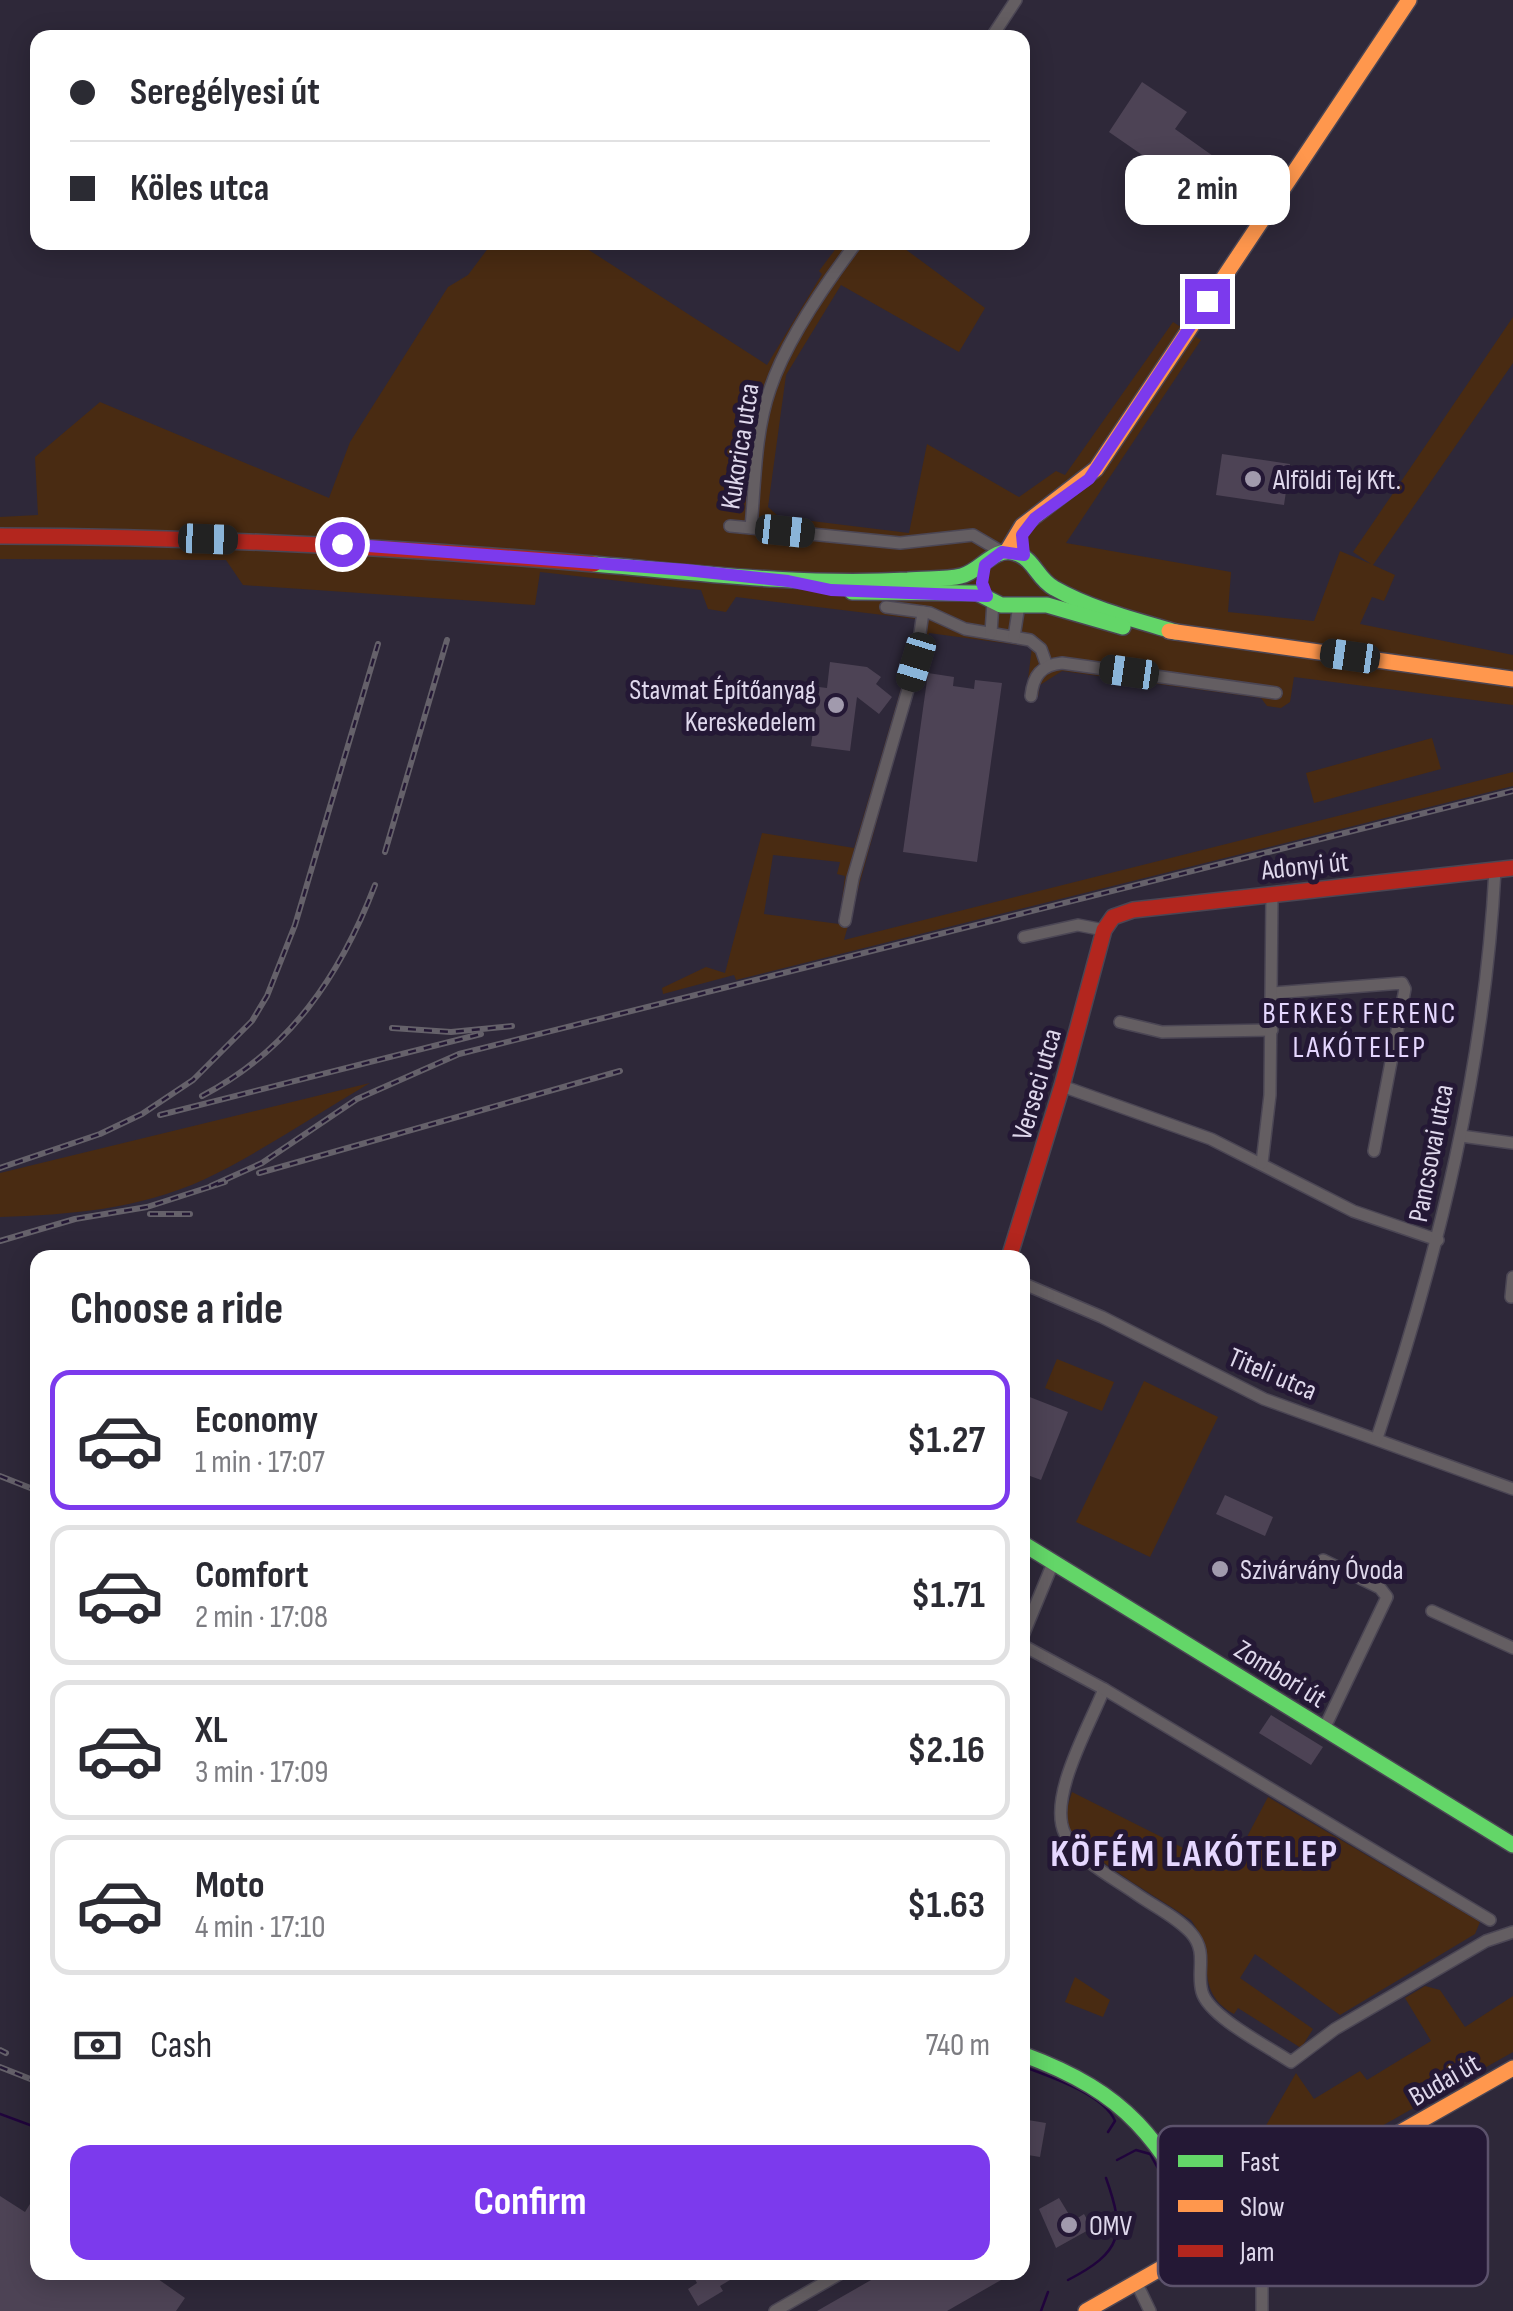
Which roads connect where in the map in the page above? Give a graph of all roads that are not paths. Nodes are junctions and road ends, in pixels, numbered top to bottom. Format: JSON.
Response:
{"nodes":[{"id":1,"x":1016,"y":0,"type":"edge"},
{"id":2,"x":1409,"y":0,"type":"edge"},
{"id":3,"x":996,"y":30,"type":"edge"},
{"id":4,"x":851,"y":250,"type":"edge"},
{"id":5,"x":730,"y":526,"type":"dead end"},
{"id":6,"x":751,"y":528,"type":"junction"},
{"id":7,"x":962,"y":535,"type":"junction"},
{"id":8,"x":0,"y":536,"type":"edge"},
{"id":9,"x":1011,"y":553,"type":"junction"},
{"id":10,"x":986,"y":564,"type":"junction"},
{"id":11,"x":1036,"y":574,"type":"junction"},
{"id":12,"x":788,"y":581,"type":"junction"},
{"id":13,"x":990,"y":598,"type":"junction"},
{"id":14,"x":1021,"y":604,"type":"junction"},
{"id":15,"x":886,"y":607,"type":"dead end"},
{"id":16,"x":924,"y":612,"type":"junction"},
{"id":17,"x":1176,"y":632,"type":"junction"},
{"id":18,"x":991,"y":633,"type":"junction"},
{"id":19,"x":1014,"y":636,"type":"junction"},
{"id":20,"x":1047,"y":666,"type":"junction"},
{"id":21,"x":1513,"y":678,"type":"edge"},
{"id":22,"x":1276,"y":693,"type":"dead end"},
{"id":23,"x":1031,"y":696,"type":"dead end"},
{"id":24,"x":1513,"y":868,"type":"edge"},
{"id":25,"x":1496,"y":870,"type":"junction"},
{"id":26,"x":1272,"y":894,"type":"junction"},
{"id":27,"x":845,"y":920,"type":"dead end"},
{"id":28,"x":1105,"y":926,"type":"junction"},
{"id":29,"x":1024,"y":937,"type":"dead end"},
{"id":30,"x":1273,"y":993,"type":"junction"},
{"id":31,"x":1120,"y":1022,"type":"dead end"},
{"id":32,"x":1272,"y":1030,"type":"junction"},
{"id":33,"x":1062,"y":1086,"type":"junction"},
{"id":34,"x":1461,"y":1136,"type":"junction"},
{"id":35,"x":1513,"y":1143,"type":"edge"},
{"id":36,"x":1374,"y":1152,"type":"dead end"},
{"id":37,"x":1262,"y":1164,"type":"junction"},
{"id":38,"x":1438,"y":1240,"type":"junction"},
{"id":39,"x":1011,"y":1250,"type":"edge"},
{"id":40,"x":1513,"y":1277,"type":"edge"},
{"id":41,"x":1030,"y":1286,"type":"edge"},
{"id":42,"x":1511,"y":1297,"type":"edge"},
{"id":43,"x":1377,"y":1438,"type":"junction"},
{"id":44,"x":1513,"y":1490,"type":"edge"},
{"id":45,"x":1030,"y":1548,"type":"edge"},
{"id":46,"x":1323,"y":1560,"type":"dead end"},
{"id":47,"x":1053,"y":1562,"type":"junction"},
{"id":48,"x":1432,"y":1611,"type":"dead end"},
{"id":49,"x":1030,"y":1621,"type":"edge"},
{"id":50,"x":1030,"y":1647,"type":"edge"},
{"id":51,"x":1513,"y":1648,"type":"edge"},
{"id":52,"x":1104,"y":1689,"type":"junction"},
{"id":53,"x":1324,"y":1729,"type":"junction"},
{"id":54,"x":1513,"y":1845,"type":"edge"},
{"id":55,"x":1490,"y":1920,"type":"dead end"},
{"id":56,"x":1513,"y":1932,"type":"edge"},
{"id":57,"x":1030,"y":2057,"type":"edge"},
{"id":58,"x":1513,"y":2068,"type":"edge"},
{"id":59,"x":1411,"y":2126,"type":"edge"},
{"id":60,"x":1158,"y":2148,"type":"edge"},
{"id":61,"x":1158,"y":2270,"type":"edge"},
{"id":62,"x":829,"y":2280,"type":"edge"},
{"id":63,"x":1136,"y":2282,"type":"junction"},
{"id":64,"x":775,"y":2311,"type":"edge"},
{"id":65,"x":1086,"y":2311,"type":"edge"},
{"id":66,"x":1150,"y":2311,"type":"edge"}],
"edges":[{"from":1,"to":3,"type":"street"},
{"from":2,"to":9,"type":"main road"},
{"from":4,"to":6,"type":"street","name":"Kukorica utca"},
{"from":5,"to":6,"type":"street"},
{"from":6,"to":7,"type":"street","name":"Kukorica utca"},
{"from":7,"to":9,"type":"street"},
{"from":7,"to":10,"type":"street"},
{"from":8,"to":12,"type":"main road"},
{"from":9,"to":10,"type":"main road"},
{"from":9,"to":11,"type":"main road"},
{"from":10,"to":12,"type":"main road"},
{"from":10,"to":13,"type":"main road"},
{"from":11,"to":14,"type":"main road"},
{"from":11,"to":17,"type":"main road"},
{"from":12,"to":13,"type":"main road"},
{"from":13,"to":14,"type":"main road"},
{"from":13,"to":18,"type":"street"},
{"from":14,"to":17,"type":"main road"},
{"from":14,"to":19,"type":"street"},
{"from":15,"to":16,"type":"street"},
{"from":16,"to":18,"type":"street"},
{"from":16,"to":27,"type":"street"},
{"from":17,"to":21,"type":"main road"},
{"from":18,"to":19,"type":"street"},
{"from":19,"to":20,"type":"street"},
{"from":20,"to":22,"type":"street"},
{"from":20,"to":23,"type":"street"},
{"from":24,"to":25,"type":"main road","name":"Adonyi út"},
{"from":25,"to":26,"type":"main road","name":"Adonyi út"},
{"from":25,"to":34,"type":"street","name":"Pancsovai utca"},
{"from":26,"to":28,"type":"main road","name":"Adonyi út"},
{"from":26,"to":30,"type":"street"},
{"from":28,"to":29,"type":"street"},
{"from":28,"to":33,"type":"main road","name":"Verseci utca"},
{"from":30,"to":32,"type":"street"},
{"from":30,"to":36,"type":"street"},
{"from":31,"to":32,"type":"street"},
{"from":32,"to":37,"type":"street"},
{"from":33,"to":37,"type":"street"},
{"from":33,"to":39,"type":"main road","name":"Verseci utca"},
{"from":34,"to":35,"type":"street"},
{"from":34,"to":38,"type":"street","name":"Pancsovai utca"},
{"from":37,"to":38,"type":"street"},
{"from":38,"to":43,"type":"street","name":"Pancsovai utca"},
{"from":40,"to":42,"type":"street"},
{"from":41,"to":43,"type":"street","name":"Titeli utca"},
{"from":43,"to":44,"type":"street","name":"Titeli utca"},
{"from":45,"to":47,"type":"main road","name":"Zombori út"},
{"from":46,"to":53,"type":"street"},
{"from":47,"to":49,"type":"street"},
{"from":47,"to":53,"type":"main road","name":"Zombori út"},
{"from":48,"to":51,"type":"street"},
{"from":50,"to":52,"type":"street"},
{"from":52,"to":55,"type":"street"},
{"from":52,"to":56,"type":"street"},
{"from":53,"to":54,"type":"main road","name":"Zombori út"},
{"from":57,"to":60,"type":"main road"},
{"from":58,"to":59,"type":"main road","name":"Budai út"},
{"from":61,"to":63,"type":"main road","name":"Budai út"},
{"from":62,"to":64,"type":"street"},
{"from":63,"to":65,"type":"main road","name":"Budai út"},
{"from":63,"to":66,"type":"street"}]}
